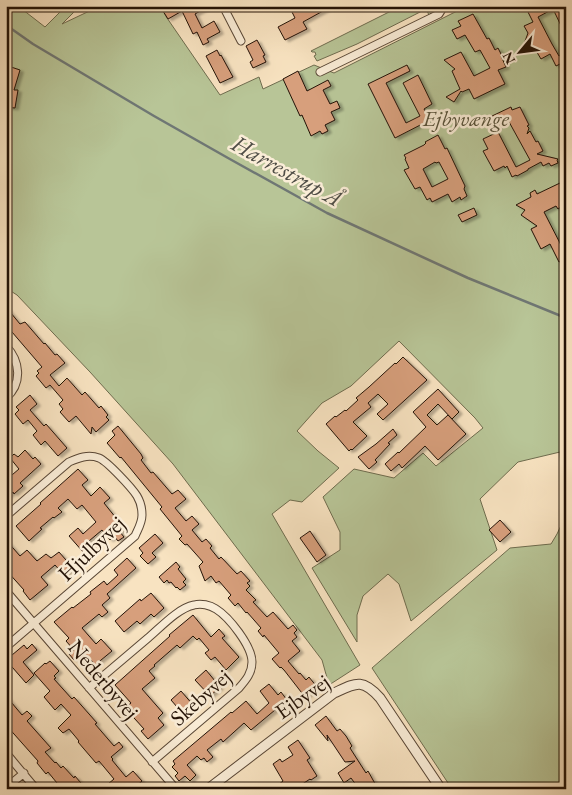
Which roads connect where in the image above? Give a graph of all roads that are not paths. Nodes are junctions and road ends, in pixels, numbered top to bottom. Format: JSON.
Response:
{"nodes":[{"id":1,"x":222,"y":6,"type":"edge"},
{"id":2,"x":444,"y":6,"type":"edge"},
{"id":3,"x":241,"y":40,"type":"dead end"},
{"id":4,"x":320,"y":72,"type":"dead end"},
{"id":5,"x":6,"y":346,"type":"edge"},
{"id":6,"x":6,"y":398,"type":"edge"},
{"id":7,"x":6,"y":516,"type":"edge"},
{"id":8,"x":6,"y":591,"type":"edge"},
{"id":9,"x":34,"y":623,"type":"junction"},
{"id":10,"x":6,"y":647,"type":"edge"},
{"id":11,"x":89,"y":688,"type":"junction"},
{"id":12,"x":6,"y":753,"type":"edge"},
{"id":13,"x":152,"y":762,"type":"junction"},
{"id":14,"x":24,"y":774,"type":"junction"},
{"id":15,"x":6,"y":788,"type":"edge"},
{"id":16,"x":36,"y":789,"type":"edge"},
{"id":17,"x":176,"y":789,"type":"edge"},
{"id":18,"x":208,"y":789,"type":"edge"},
{"id":19,"x":441,"y":789,"type":"edge"}],
"edges":[{"from":1,"to":3,"type":"street"},
{"from":2,"to":4,"type":"street"},
{"from":5,"to":6,"type":"street"},
{"from":7,"to":9,"type":"street","name":"Hjulbyvej"},
{"from":8,"to":9,"type":"street","name":"Nederbyvej"},
{"from":9,"to":10,"type":"street","name":"Hjulbyvej"},
{"from":9,"to":11,"type":"street","name":"Nederbyvej"},
{"from":11,"to":13,"type":"street","name":"Nederbyvej"},
{"from":11,"to":13,"type":"street","name":"Skebyvej"},
{"from":12,"to":14,"type":"street"},
{"from":13,"to":17,"type":"street","name":"Nederbyvej"},
{"from":14,"to":15,"type":"street"},
{"from":14,"to":16,"type":"street"},
{"from":18,"to":19,"type":"street","name":"Ejbyvej"}]}
